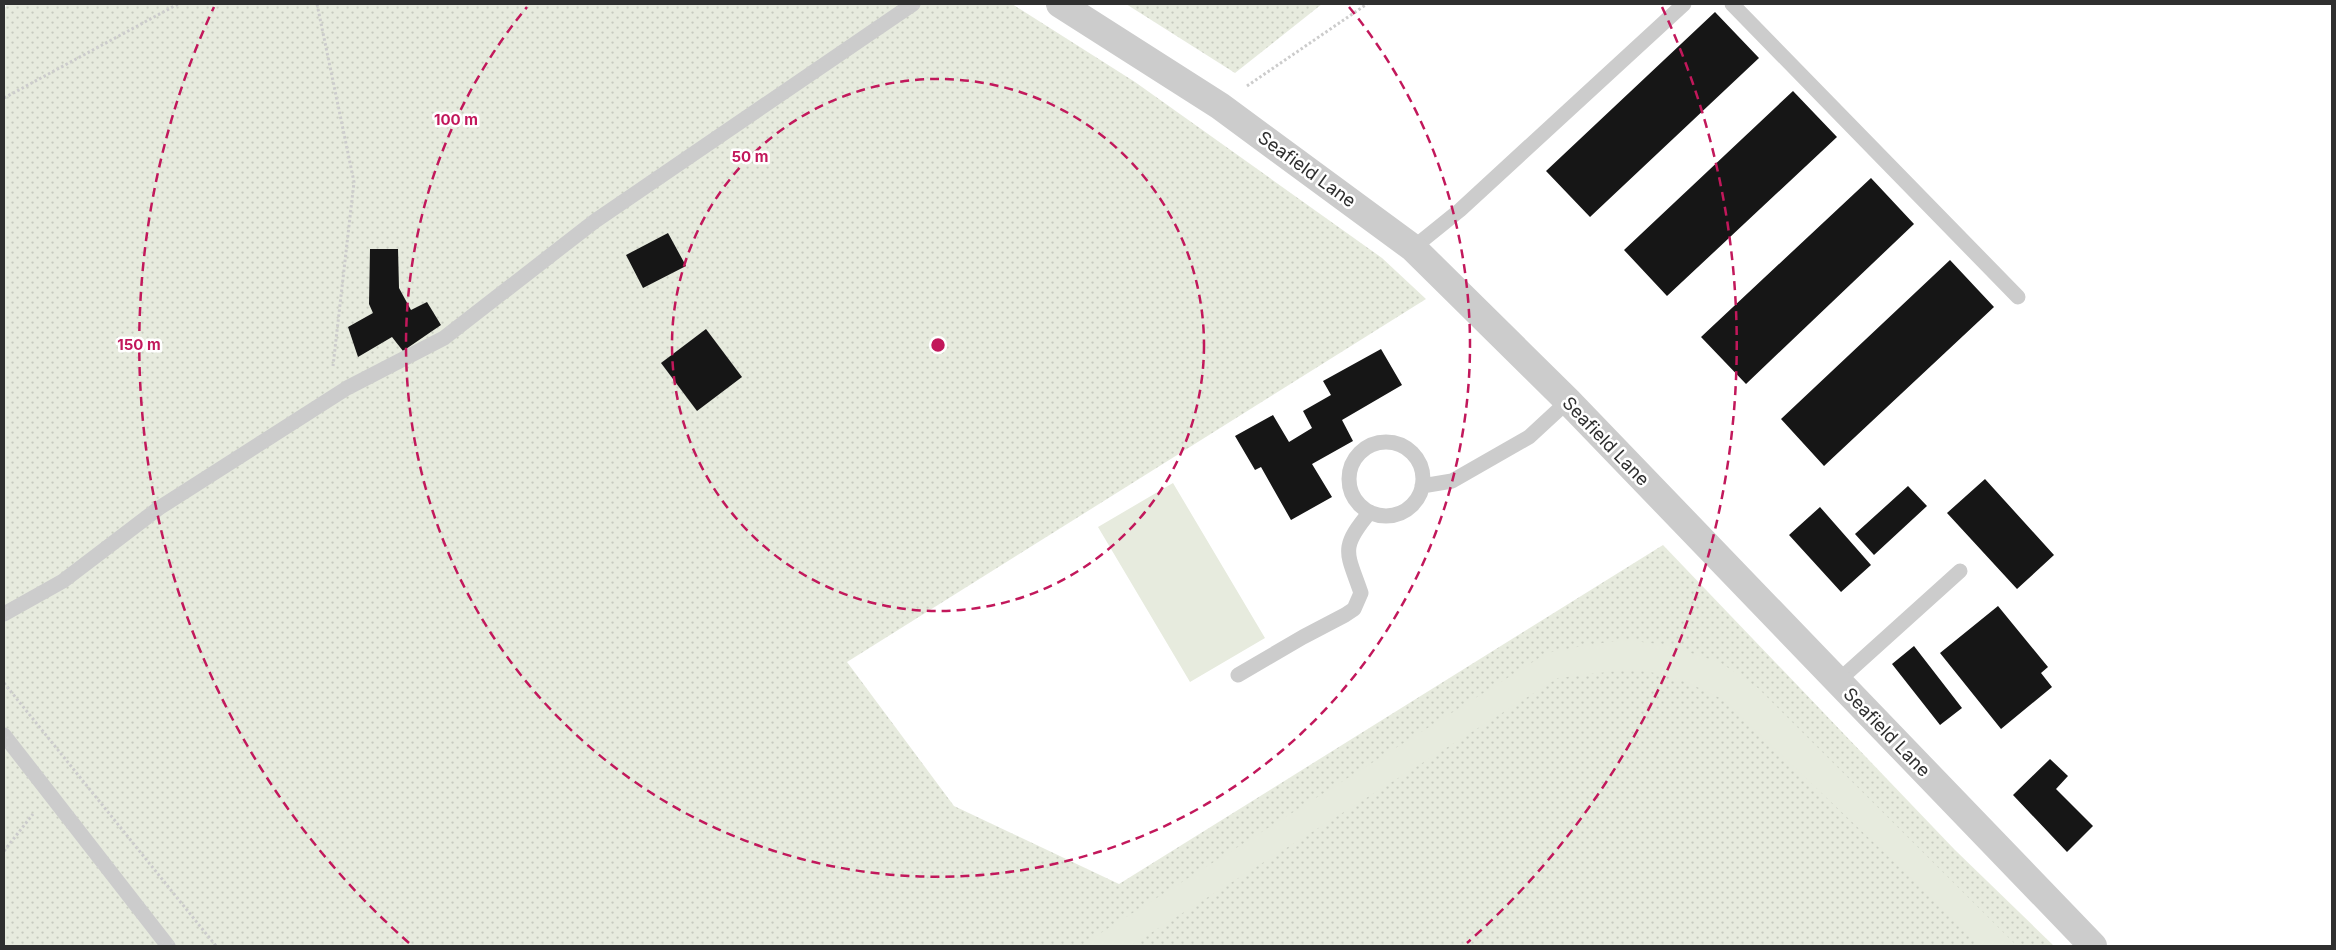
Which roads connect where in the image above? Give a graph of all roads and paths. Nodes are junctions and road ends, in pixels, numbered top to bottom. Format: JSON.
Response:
{"nodes":[{"id":1,"x":178,"y":4,"type":"edge"},
{"id":2,"x":317,"y":4,"type":"edge"},
{"id":3,"x":913,"y":4,"type":"edge"},
{"id":4,"x":1060,"y":4,"type":"edge"},
{"id":5,"x":1367,"y":4,"type":"edge"},
{"id":6,"x":1684,"y":4,"type":"edge"},
{"id":7,"x":1732,"y":4,"type":"edge"},
{"id":8,"x":4,"y":98,"type":"edge"},
{"id":9,"x":1220,"y":106,"type":"junction"},
{"id":10,"x":1413,"y":248,"type":"junction"},
{"id":11,"x":2018,"y":297,"type":"dead end"},
{"id":12,"x":330,"y":400,"type":"junction"},
{"id":13,"x":1568,"y":401,"type":"junction"},
{"id":14,"x":1422,"y":486,"type":"junction"},
{"id":15,"x":1370,"y":512,"type":"junction"},
{"id":16,"x":1960,"y":571,"type":"dead end"},
{"id":17,"x":4,"y":614,"type":"edge"},
{"id":18,"x":1238,"y":675,"type":"dead end"},
{"id":19,"x":1838,"y":681,"type":"junction"},
{"id":20,"x":4,"y":683,"type":"edge"},
{"id":21,"x":4,"y":736,"type":"edge"},
{"id":22,"x":168,"y":946,"type":"edge"},
{"id":23,"x":216,"y":946,"type":"edge"},
{"id":24,"x":2093,"y":946,"type":"edge"}],
"edges":[{"from":1,"to":8,"type":"path"},
{"from":2,"to":12,"type":"path"},
{"from":3,"to":12,"type":"lane"},
{"from":4,"to":9,"type":"street","name":"Seafield Lane"},
{"from":5,"to":9,"type":"path"},
{"from":6,"to":10,"type":"lane"},
{"from":7,"to":11,"type":"lane"},
{"from":9,"to":10,"type":"street","name":"Seafield Lane"},
{"from":10,"to":13,"type":"street","name":"Seafield Lane"},
{"from":12,"to":17,"type":"lane"},
{"from":13,"to":14,"type":"lane"},
{"from":13,"to":19,"type":"street","name":"Seafield Lane"},
{"from":14,"to":15,"type":"lane"},
{"from":14,"to":15,"type":"lane"},
{"from":15,"to":18,"type":"lane"},
{"from":16,"to":19,"type":"lane"},
{"from":19,"to":24,"type":"street","name":"Seafield Lane"},
{"from":20,"to":23,"type":"path"},
{"from":21,"to":22,"type":"lane"}]}
